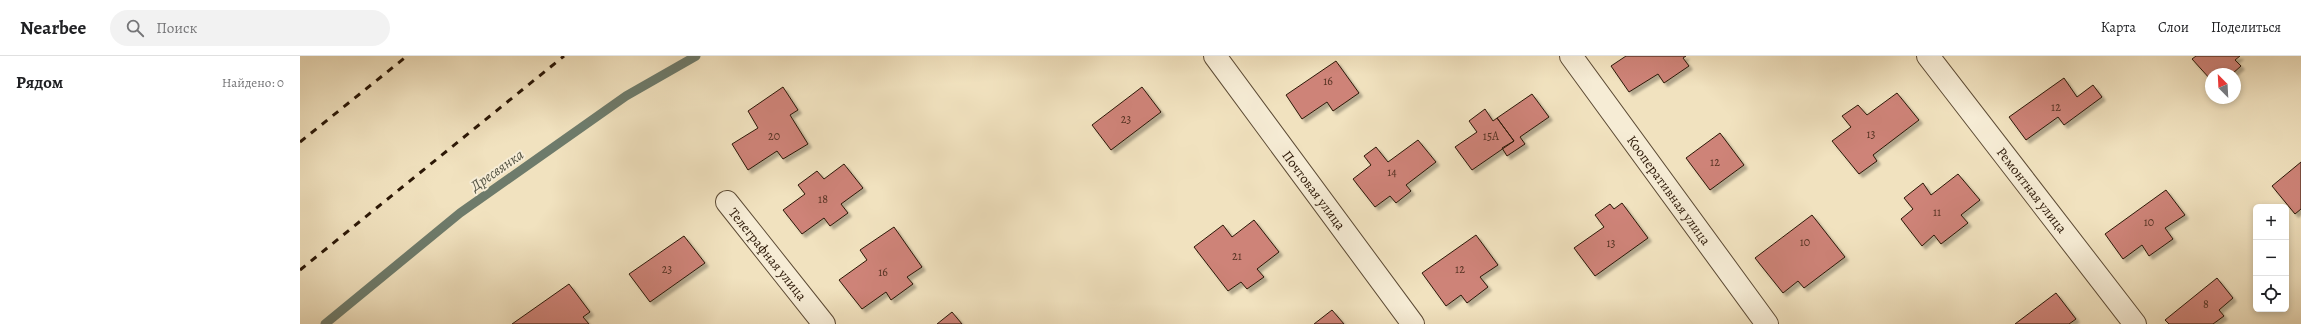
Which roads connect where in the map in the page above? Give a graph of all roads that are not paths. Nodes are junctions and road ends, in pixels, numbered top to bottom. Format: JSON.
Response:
{"nodes":[{"id":1,"x":1215,"y":56,"type":"edge"},
{"id":2,"x":1571,"y":56,"type":"edge"},
{"id":3,"x":1928,"y":56,"type":"edge"},
{"id":4,"x":727,"y":202,"type":"dead end"},
{"id":5,"x":824,"y":324,"type":"edge"},
{"id":6,"x":1413,"y":324,"type":"edge"},
{"id":7,"x":1767,"y":324,"type":"edge"},
{"id":8,"x":2135,"y":324,"type":"edge"}],
"edges":[{"from":1,"to":6,"type":"street","name":"Почтовая улица"},
{"from":2,"to":7,"type":"street","name":"Кооперативная улица"},
{"from":3,"to":8,"type":"street","name":"Ремонтная улица"},
{"from":4,"to":5,"type":"street","name":"Телеграфная улица"}]}
